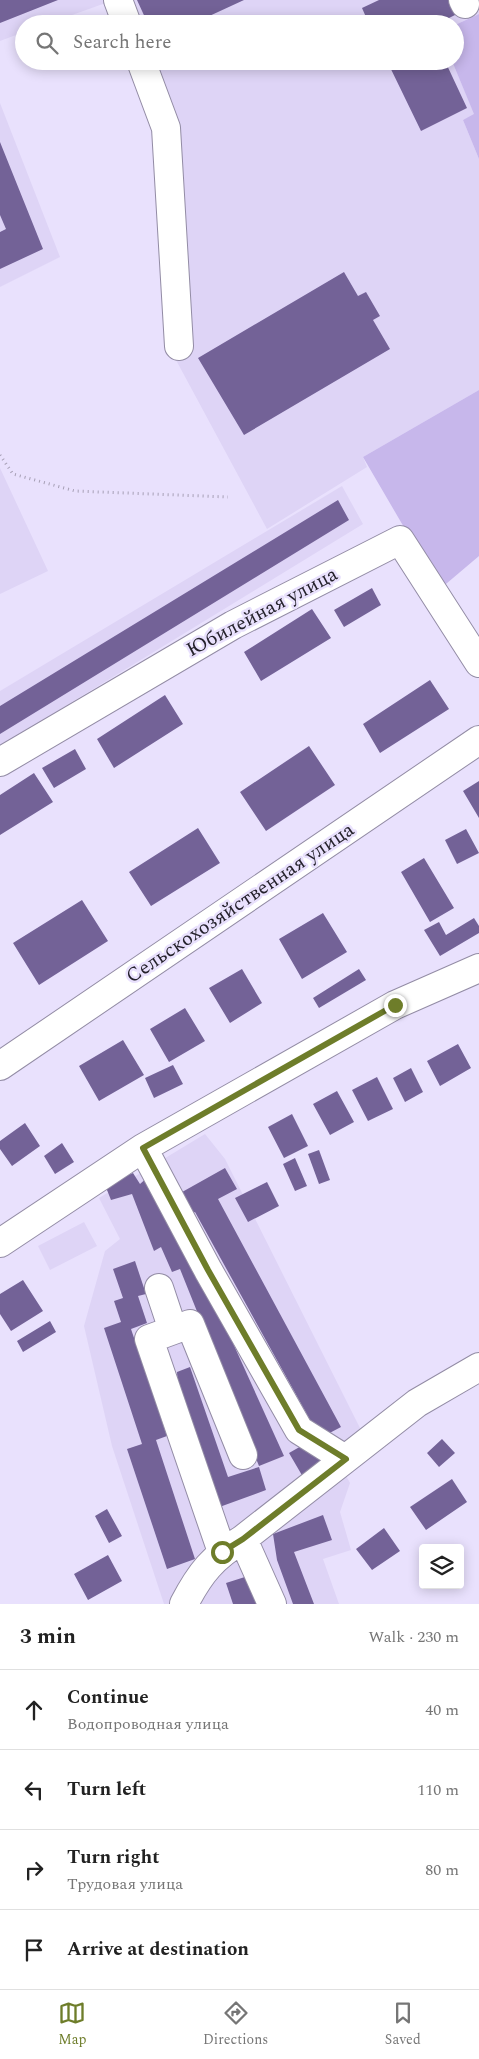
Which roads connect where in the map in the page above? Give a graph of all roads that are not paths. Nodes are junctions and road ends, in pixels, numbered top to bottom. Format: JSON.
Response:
{"nodes":[{"id":1,"x":118,"y":0,"type":"edge"},
{"id":2,"x":124,"y":15,"type":"edge"},
{"id":3,"x":144,"y":70,"type":"edge"},
{"id":4,"x":179,"y":346,"type":"dead end"},
{"id":5,"x":479,"y":663,"type":"edge"},
{"id":6,"x":479,"y":740,"type":"edge"},
{"id":7,"x":0,"y":762,"type":"edge"},
{"id":8,"x":479,"y":968,"type":"edge"},
{"id":9,"x":0,"y":1066,"type":"edge"},
{"id":10,"x":143,"y":1148,"type":"junction"},
{"id":11,"x":0,"y":1243,"type":"edge"},
{"id":12,"x":159,"y":1288,"type":"dead end"},
{"id":13,"x":173,"y":1330,"type":"junction"},
{"id":14,"x":479,"y":1367,"type":"edge"},
{"id":15,"x":243,"y":1455,"type":"dead end"},
{"id":16,"x":346,"y":1459,"type":"junction"},
{"id":17,"x":232,"y":1545,"type":"junction"},
{"id":18,"x":195,"y":1596,"type":"edge"},
{"id":19,"x":272,"y":1604,"type":"edge"}],
"edges":[{"from":1,"to":2,"type":"street"},
{"from":3,"to":4,"type":"street"},
{"from":5,"to":7,"type":"street","name":"Юбилейная улица"},
{"from":6,"to":9,"type":"street","name":"Сельскохозяйственная улица"},
{"from":8,"to":10,"type":"street"},
{"from":10,"to":11,"type":"street"},
{"from":10,"to":16,"type":"street"},
{"from":12,"to":13,"type":"street"},
{"from":13,"to":15,"type":"street"},
{"from":13,"to":17,"type":"street"},
{"from":14,"to":16,"type":"street"},
{"from":16,"to":17,"type":"street"},
{"from":17,"to":18,"type":"street"},
{"from":17,"to":19,"type":"street"}]}
